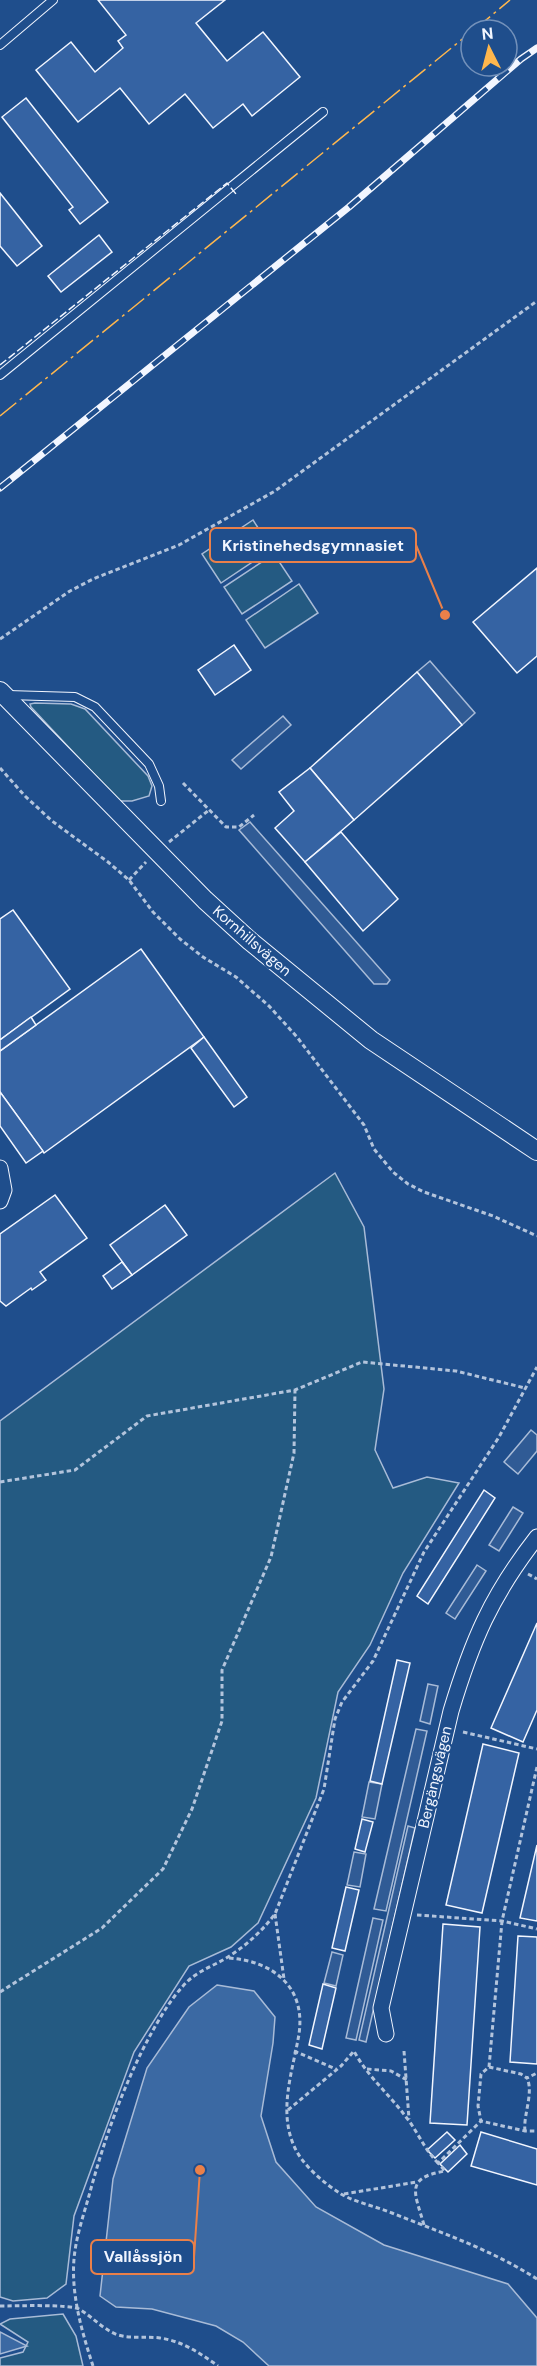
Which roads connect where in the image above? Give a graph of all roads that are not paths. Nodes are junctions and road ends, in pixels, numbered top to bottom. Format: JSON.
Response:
{"nodes":[{"id":1,"x":53,"y":0,"type":"edge"},
{"id":2,"x":0,"y":45,"type":"edge"},
{"id":3,"x":323,"y":112,"type":"dead end"},
{"id":4,"x":0,"y":375,"type":"edge"},
{"id":5,"x":2,"y":693,"type":"edge"},
{"id":6,"x":161,"y":801,"type":"dead end"},
{"id":7,"x":537,"y":1151,"type":"edge"},
{"id":8,"x":0,"y":1168,"type":"edge"},
{"id":9,"x":0,"y":1201,"type":"edge"},
{"id":10,"x":537,"y":1537,"type":"edge"},
{"id":11,"x":386,"y":2034,"type":"dead end"}],
"edges":[{"from":1,"to":2,"type":"lane"},
{"from":3,"to":4,"type":"lane"},
{"from":5,"to":6,"type":"lane"},
{"from":5,"to":7,"type":"street","name":"Kornhillsvägen"},
{"from":8,"to":9,"type":"street"},
{"from":10,"to":11,"type":"street","name":"Bergängsvägen"}]}
